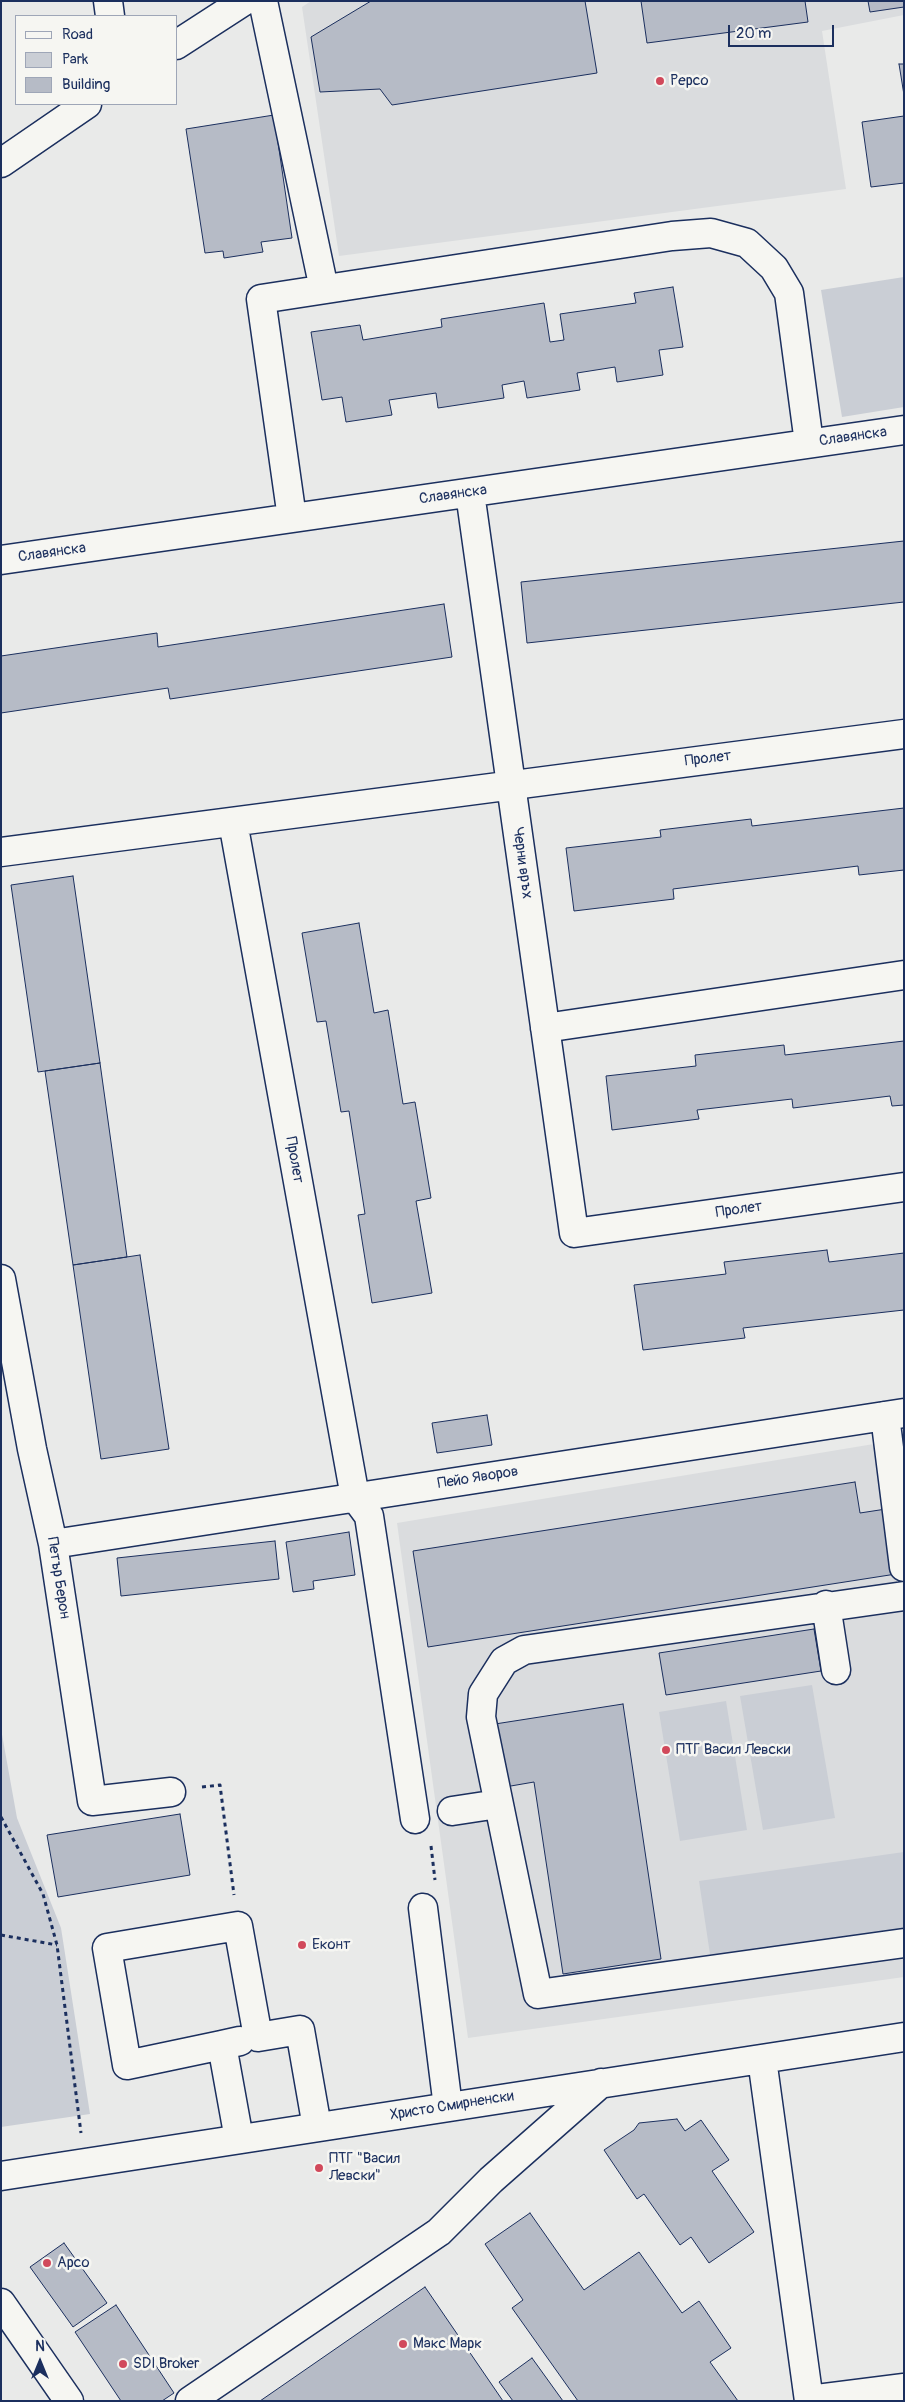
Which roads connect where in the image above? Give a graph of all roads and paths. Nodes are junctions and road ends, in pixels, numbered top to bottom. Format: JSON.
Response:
{"nodes":[{"id":1,"x":108,"y":1,"type":"edge"},
{"id":2,"x":244,"y":1,"type":"edge"},
{"id":3,"x":263,"y":1,"type":"edge"},
{"id":4,"x":110,"y":15,"type":"edge"},
{"id":5,"x":178,"y":44,"type":"edge"},
{"id":6,"x":86,"y":105,"type":"edge"},
{"id":7,"x":1,"y":163,"type":"edge"},
{"id":8,"x":324,"y":289,"type":"junction"},
{"id":9,"x":904,"y":430,"type":"edge"},
{"id":10,"x":809,"y":443,"type":"junction"},
{"id":11,"x":470,"y":493,"type":"junction"},
{"id":12,"x":292,"y":518,"type":"junction"},
{"id":13,"x":1,"y":560,"type":"edge"},
{"id":14,"x":904,"y":734,"type":"edge"},
{"id":15,"x":512,"y":785,"type":"junction"},
{"id":16,"x":233,"y":822,"type":"junction"},
{"id":17,"x":1,"y":852,"type":"edge"},
{"id":18,"x":904,"y":975,"type":"edge"},
{"id":19,"x":545,"y":1028,"type":"junction"},
{"id":20,"x":904,"y":1186,"type":"edge"},
{"id":21,"x":574,"y":1233,"type":"joint"},
{"id":22,"x":1,"y":1279,"type":"edge"},
{"id":23,"x":894,"y":1414,"type":"edge"},
{"id":24,"x":355,"y":1497,"type":"junction"},
{"id":25,"x":53,"y":1544,"type":"junction"},
{"id":26,"x":904,"y":1567,"type":"edge"},
{"id":27,"x":904,"y":1596,"type":"edge"},
{"id":28,"x":826,"y":1605,"type":"junction"},
{"id":29,"x":836,"y":1670,"type":"dead end"},
{"id":30,"x":171,"y":1792,"type":"joint"},
{"id":31,"x":498,"y":1804,"type":"junction"},
{"id":32,"x":452,"y":1811,"type":"dead end"},
{"id":33,"x":1,"y":1817,"type":"edge"},
{"id":34,"x":415,"y":1820,"type":"dead end"},
{"id":35,"x":431,"y":1844,"type":"dead end"},
{"id":36,"x":430,"y":1899,"type":"joint"},
{"id":37,"x":238,"y":1926,"type":"junction"},
{"id":38,"x":1,"y":1935,"type":"edge"},
{"id":39,"x":904,"y":1943,"type":"edge"},
{"id":40,"x":57,"y":1945,"type":"junction"},
{"id":41,"x":258,"y":2037,"type":"junction"},
{"id":42,"x":904,"y":2037,"type":"edge"},
{"id":43,"x":222,"y":2045,"type":"junction"},
{"id":44,"x":762,"y":2059,"type":"junction"},
{"id":45,"x":601,"y":2083,"type":"junction"},
{"id":46,"x":448,"y":2107,"type":"junction"},
{"id":47,"x":317,"y":2127,"type":"junction"},
{"id":48,"x":239,"y":2139,"type":"junction"},
{"id":49,"x":85,"y":2163,"type":"junction"},
{"id":50,"x":1,"y":2176,"type":"edge"},
{"id":51,"x":1,"y":2303,"type":"edge"},
{"id":52,"x":904,"y":2388,"type":"edge"},
{"id":53,"x":809,"y":2400,"type":"edge"},
{"id":54,"x":69,"y":2401,"type":"edge"},
{"id":55,"x":190,"y":2401,"type":"edge"}],
"edges":[{"from":1,"to":4,"type":"street"},
{"from":2,"to":5,"type":"street"},
{"from":3,"to":8,"type":"street"},
{"from":6,"to":7,"type":"street"},
{"from":8,"to":10,"type":"street"},
{"from":8,"to":12,"type":"street"},
{"from":9,"to":10,"type":"street","name":"Славянска"},
{"from":10,"to":11,"type":"street","name":"Славянска"},
{"from":11,"to":12,"type":"street","name":"Славянска"},
{"from":11,"to":15,"type":"street","name":"Черни връх"},
{"from":12,"to":13,"type":"street","name":"Славянска"},
{"from":14,"to":15,"type":"street","name":"Пролет"},
{"from":15,"to":16,"type":"street"},
{"from":15,"to":19,"type":"street","name":"Черни връх"},
{"from":16,"to":17,"type":"street"},
{"from":16,"to":24,"type":"street","name":"Пролет"},
{"from":18,"to":19,"type":"street"},
{"from":19,"to":21,"type":"street","name":"Черни връх"},
{"from":20,"to":21,"type":"street","name":"Пролет"},
{"from":22,"to":25,"type":"street","name":"Петър Берон"},
{"from":23,"to":24,"type":"street","name":"Пейо Яворов"},
{"from":23,"to":26,"type":"street"},
{"from":24,"to":25,"type":"street","name":"Пейо Яворов"},
{"from":24,"to":34,"type":"street"},
{"from":25,"to":30,"type":"street","name":"Петър Берон"},
{"from":27,"to":28,"type":"street"},
{"from":28,"to":29,"type":"street"},
{"from":28,"to":31,"type":"street"},
{"from":30,"to":37,"type":"path"},
{"from":31,"to":32,"type":"street"},
{"from":31,"to":39,"type":"street"},
{"from":33,"to":40,"type":"path"},
{"from":35,"to":36,"type":"path"},
{"from":36,"to":46,"type":"street"},
{"from":37,"to":41,"type":"street"},
{"from":37,"to":43,"type":"street"},
{"from":38,"to":40,"type":"path"},
{"from":40,"to":49,"type":"path"},
{"from":41,"to":43,"type":"street"},
{"from":41,"to":47,"type":"street"},
{"from":42,"to":44,"type":"street","name":"Христо Смирненски"},
{"from":43,"to":48,"type":"street"},
{"from":44,"to":45,"type":"street","name":"Христо Смирненски"},
{"from":44,"to":53,"type":"street"},
{"from":45,"to":46,"type":"street","name":"Христо Смирненски"},
{"from":45,"to":55,"type":"street"},
{"from":46,"to":47,"type":"street","name":"Христо Смирненски"},
{"from":47,"to":48,"type":"street","name":"Христо Смирненски"},
{"from":48,"to":49,"type":"street","name":"Христо Смирненски"},
{"from":49,"to":50,"type":"street","name":"Христо Смирненски"},
{"from":51,"to":54,"type":"street"},
{"from":52,"to":53,"type":"street"}]}
